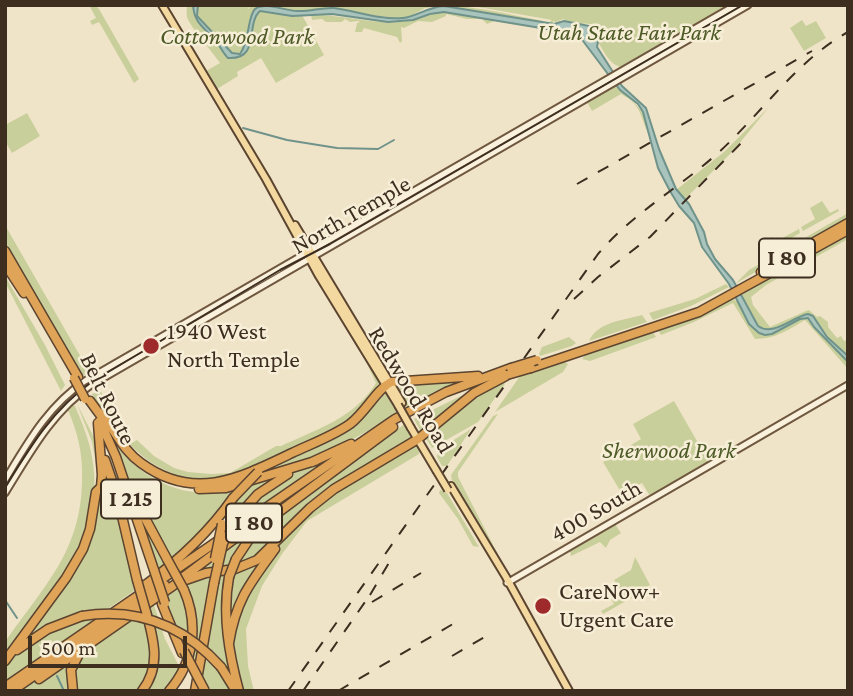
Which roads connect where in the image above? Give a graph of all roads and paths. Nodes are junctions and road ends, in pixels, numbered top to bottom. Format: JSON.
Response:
{"nodes":[{"id":1,"x":162,"y":5,"type":"edge"},
{"id":2,"x":736,"y":5,"type":"edge"},
{"id":3,"x":748,"y":5,"type":"edge"},
{"id":4,"x":620,"y":76,"type":"junction"},
{"id":5,"x":848,"y":223,"type":"edge"},
{"id":6,"x":848,"y":231,"type":"edge"},
{"id":7,"x":5,"y":251,"type":"edge"},
{"id":8,"x":309,"y":254,"type":"junction"},
{"id":9,"x":5,"y":264,"type":"edge"},
{"id":10,"x":740,"y":287,"type":"junction"},
{"id":11,"x":570,"y":352,"type":"junction"},
{"id":12,"x":508,"y":373,"type":"junction"},
{"id":13,"x":76,"y":378,"type":"junction"},
{"id":14,"x":387,"y":384,"type":"junction"},
{"id":15,"x":848,"y":385,"type":"edge"},
{"id":16,"x":88,"y":399,"type":"junction"},
{"id":17,"x":417,"y":406,"type":"junction"},
{"id":18,"x":100,"y":413,"type":"junction"},
{"id":19,"x":98,"y":423,"type":"junction"},
{"id":20,"x":397,"y":424,"type":"junction"},
{"id":21,"x":421,"y":441,"type":"junction"},
{"id":22,"x":110,"y":444,"type":"junction"},
{"id":23,"x":101,"y":448,"type":"junction"},
{"id":24,"x":277,"y":460,"type":"junction"},
{"id":25,"x":315,"y":461,"type":"junction"},
{"id":26,"x":5,"y":480,"type":"edge"},
{"id":27,"x":5,"y":493,"type":"edge"},
{"id":28,"x":233,"y":499,"type":"junction"},
{"id":29,"x":274,"y":509,"type":"junction"},
{"id":30,"x":292,"y":527,"type":"junction"},
{"id":31,"x":153,"y":570,"type":"junction"},
{"id":32,"x":213,"y":582,"type":"junction"},
{"id":33,"x":507,"y":583,"type":"junction"},
{"id":34,"x":152,"y":600,"type":"junction"},
{"id":35,"x":94,"y":642,"type":"junction"},
{"id":36,"x":229,"y":643,"type":"junction"},
{"id":37,"x":5,"y":662,"type":"edge"},
{"id":38,"x":13,"y":686,"type":"edge"},
{"id":39,"x":5,"y":687,"type":"edge"},
{"id":40,"x":18,"y":691,"type":"edge"},
{"id":41,"x":74,"y":691,"type":"edge"},
{"id":42,"x":142,"y":691,"type":"edge"},
{"id":43,"x":169,"y":691,"type":"edge"},
{"id":44,"x":195,"y":691,"type":"edge"},
{"id":45,"x":203,"y":691,"type":"edge"},
{"id":46,"x":237,"y":691,"type":"edge"},
{"id":47,"x":569,"y":691,"type":"edge"}],
"edges":[{"from":1,"to":8,"type":"main road","name":"Redwood Road"},
{"from":2,"to":4,"type":"main road","name":"North Temple"},
{"from":3,"to":4,"type":"main road","name":"North Temple"},
{"from":4,"to":8,"type":"main road","name":"North Temple"},
{"from":5,"to":10,"type":"highway","number":"I 80"},
{"from":6,"to":10,"type":"highway","number":"I 80"},
{"from":7,"to":13,"type":"highway","name":"Belt Route","number":"I 215"},
{"from":8,"to":14,"type":"main road","name":"Redwood Road"},
{"from":8,"to":26,"type":"main road","name":"North Temple"},
{"from":8,"to":27,"type":"main road","name":"North Temple"},
{"from":9,"to":13,"type":"highway","name":"Belt Route","number":"I 215"},
{"from":10,"to":11,"type":"highway","number":"I 80"},
{"from":11,"to":12,"type":"highway","number":"I 80","bridge":true},
{"from":11,"to":12,"type":"highway","number":"I 80","bridge":true},
{"from":12,"to":14,"type":"highway"},
{"from":12,"to":17,"type":"highway","number":"I 80"},
{"from":12,"to":20,"type":"highway","number":"I 80"},
{"from":12,"to":21,"type":"highway"},
{"from":13,"to":16,"type":"highway","name":"Belt Route","number":"I 215","bridge":true},
{"from":14,"to":21,"type":"main road","name":"Redwood Road","bridge":true},
{"from":14,"to":24,"type":"highway"},
{"from":15,"to":33,"type":"main road","name":"400 South"},
{"from":16,"to":18,"type":"highway"},
{"from":16,"to":19,"type":"highway","name":"Belt Route","number":"I 215"},
{"from":16,"to":22,"type":"highway","name":"Belt Route","number":"I 215"},
{"from":17,"to":25,"type":"highway"},
{"from":17,"to":38,"type":"highway","number":"I 80"},
{"from":18,"to":24,"type":"highway"},
{"from":18,"to":25,"type":"highway"},
{"from":19,"to":23,"type":"highway"},
{"from":19,"to":31,"type":"highway","name":"Belt Route","number":"I 215"},
{"from":20,"to":29,"type":"highway","number":"I 80"},
{"from":20,"to":36,"type":"highway","bridge":true},
{"from":21,"to":30,"type":"highway"},
{"from":21,"to":33,"type":"main road","name":"Redwood Road","bridge":true},
{"from":22,"to":31,"type":"highway","name":"Belt Route","number":"I 215"},
{"from":22,"to":43,"type":"highway","bridge":true},
{"from":23,"to":37,"type":"highway"},
{"from":23,"to":42,"type":"highway","bridge":true},
{"from":24,"to":28,"type":"highway","bridge":true},
{"from":25,"to":32,"type":"highway","bridge":true},
{"from":28,"to":32,"type":"highway","bridge":true},
{"from":28,"to":38,"type":"highway"},
{"from":29,"to":34,"type":"highway"},
{"from":29,"to":38,"type":"highway","number":"I 80"},
{"from":30,"to":34,"type":"highway"},
{"from":30,"to":36,"type":"highway"},
{"from":31,"to":45,"type":"highway","name":"Belt Route","number":"I 215","bridge":true},
{"from":32,"to":44,"type":"highway"},
{"from":33,"to":47,"type":"main road","name":"Redwood Road"},
{"from":34,"to":35,"type":"highway"},
{"from":35,"to":40,"type":"highway"},
{"from":35,"to":41,"type":"highway"},
{"from":36,"to":46,"type":"highway"},
{"from":37,"to":46,"type":"highway","bridge":true},
{"from":38,"to":39,"type":"highway","number":"I 80"}]}
